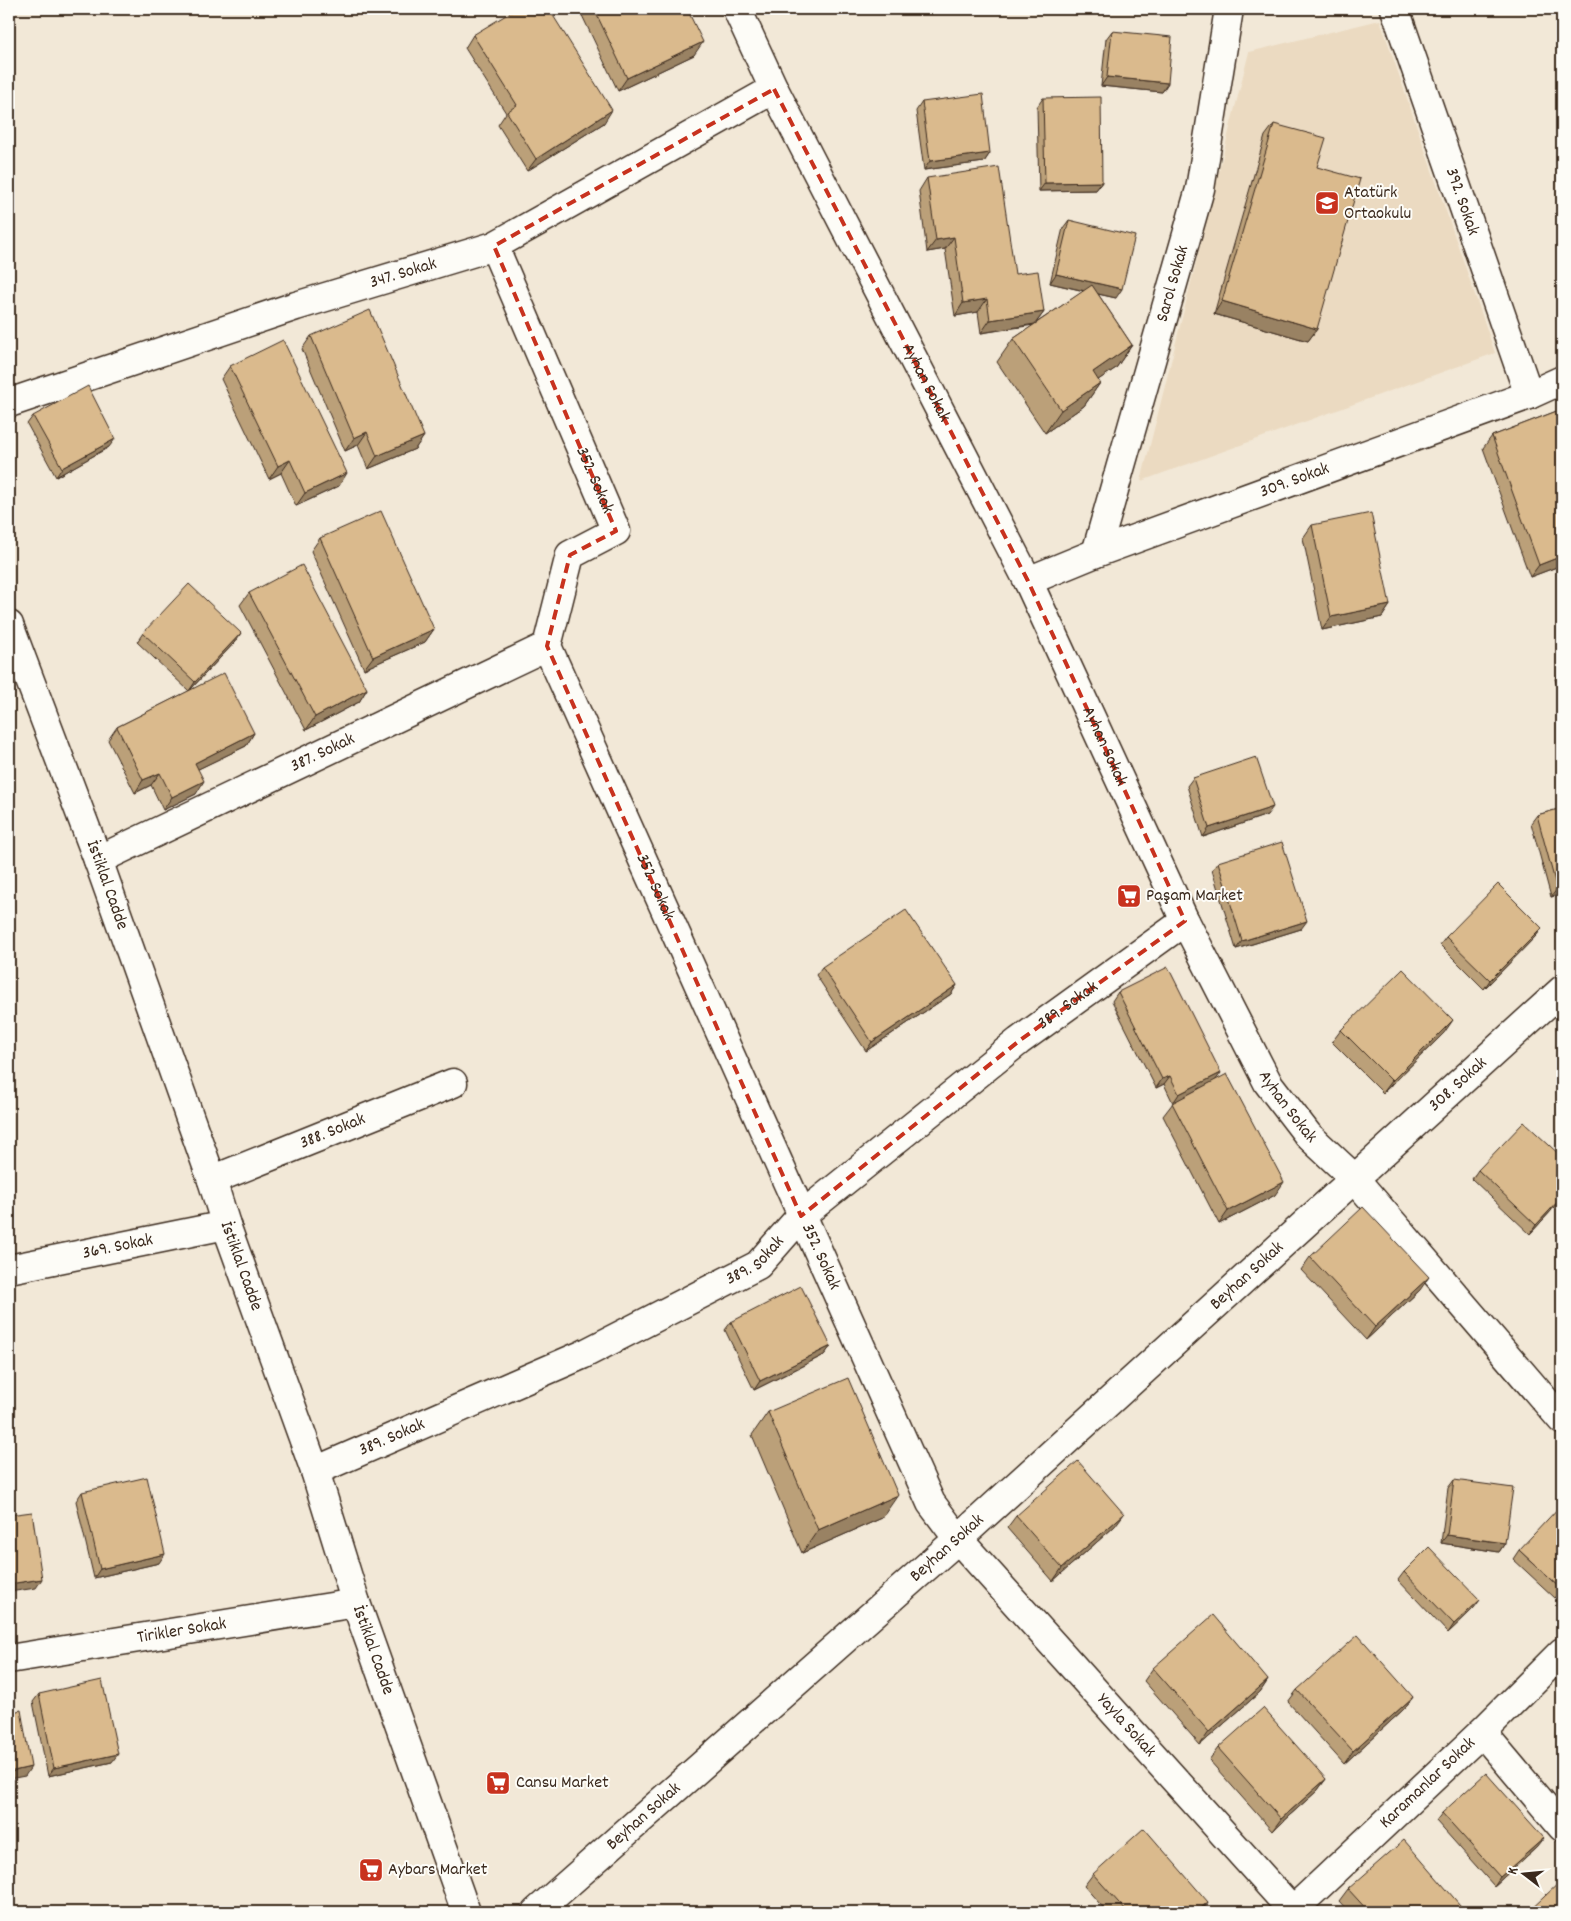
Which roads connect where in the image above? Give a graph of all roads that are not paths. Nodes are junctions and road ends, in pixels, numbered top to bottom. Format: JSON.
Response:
{"nodes":[{"id":1,"x":737,"y":9,"type":"edge"},
{"id":2,"x":1229,"y":9,"type":"edge"},
{"id":3,"x":1395,"y":9,"type":"edge"},
{"id":4,"x":774,"y":88,"type":"junction"},
{"id":5,"x":494,"y":246,"type":"junction"},
{"id":6,"x":1562,"y":380,"type":"edge"},
{"id":7,"x":1528,"y":395,"type":"junction"},
{"id":8,"x":9,"y":403,"type":"edge"},
{"id":9,"x":1096,"y":553,"type":"junction"},
{"id":10,"x":1028,"y":581,"type":"junction"},
{"id":11,"x":9,"y":625,"type":"edge"},
{"id":12,"x":547,"y":646,"type":"junction"},
{"id":13,"x":98,"y":860,"type":"junction"},
{"id":14,"x":1185,"y":921,"type":"junction"},
{"id":15,"x":1562,"y":990,"type":"edge"},
{"id":16,"x":453,"y":1083,"type":"dead end"},
{"id":17,"x":1354,"y":1178,"type":"junction"},
{"id":18,"x":212,"y":1180,"type":"junction"},
{"id":19,"x":801,"y":1216,"type":"junction"},
{"id":20,"x":226,"y":1226,"type":"junction"},
{"id":21,"x":9,"y":1269,"type":"edge"},
{"id":22,"x":1562,"y":1420,"type":"edge"},
{"id":23,"x":314,"y":1471,"type":"junction"},
{"id":24,"x":958,"y":1539,"type":"junction"},
{"id":25,"x":356,"y":1604,"type":"junction"},
{"id":26,"x":1562,"y":1652,"type":"edge"},
{"id":27,"x":9,"y":1659,"type":"edge"},
{"id":28,"x":1482,"y":1732,"type":"junction"},
{"id":29,"x":1562,"y":1828,"type":"edge"},
{"id":30,"x":466,"y":1912,"type":"edge"},
{"id":31,"x":536,"y":1912,"type":"edge"},
{"id":32,"x":1292,"y":1912,"type":"edge"}],
"edges":[{"from":1,"to":4,"type":"street","name":"Ayhan Sokak"},
{"from":2,"to":9,"type":"street","name":"Sarol Sokak"},
{"from":3,"to":7,"type":"street","name":"392. Sokak"},
{"from":4,"to":5,"type":"street","name":"347. Sokak"},
{"from":4,"to":10,"type":"street","name":"Ayhan Sokak"},
{"from":5,"to":8,"type":"street","name":"347. Sokak"},
{"from":5,"to":12,"type":"street","name":"352. Sokak"},
{"from":6,"to":7,"type":"street","name":"309. Sokak"},
{"from":7,"to":9,"type":"street","name":"309. Sokak"},
{"from":9,"to":10,"type":"street","name":"309. Sokak"},
{"from":10,"to":14,"type":"street","name":"Ayhan Sokak"},
{"from":11,"to":13,"type":"street","name":"İstiklal Cadde"},
{"from":12,"to":13,"type":"street","name":"387. Sokak"},
{"from":12,"to":19,"type":"street","name":"352. Sokak"},
{"from":13,"to":18,"type":"street","name":"İstiklal Cadde"},
{"from":14,"to":17,"type":"street","name":"Ayhan Sokak"},
{"from":14,"to":19,"type":"street","name":"389. Sokak"},
{"from":15,"to":17,"type":"street","name":"308. Sokak"},
{"from":16,"to":18,"type":"street","name":"388. Sokak"},
{"from":17,"to":22,"type":"street","name":"Ayhan Sokak"},
{"from":17,"to":24,"type":"street","name":"Beyhan Sokak"},
{"from":18,"to":20,"type":"street","name":"İstiklal Cadde"},
{"from":19,"to":23,"type":"street","name":"389. Sokak"},
{"from":19,"to":24,"type":"street","name":"352. Sokak"},
{"from":20,"to":21,"type":"street","name":"369. Sokak"},
{"from":20,"to":23,"type":"street","name":"İstiklal Cadde"},
{"from":23,"to":25,"type":"street","name":"İstiklal Cadde"},
{"from":24,"to":31,"type":"street","name":"Beyhan Sokak"},
{"from":24,"to":32,"type":"street","name":"Yayla Sokak"},
{"from":25,"to":27,"type":"street","name":"Tirikler Sokak"},
{"from":25,"to":30,"type":"street","name":"İstiklal Cadde"},
{"from":26,"to":28,"type":"street","name":"Karamanlar Sokak"},
{"from":28,"to":29,"type":"street"},
{"from":28,"to":32,"type":"street","name":"Karamanlar Sokak"}]}
